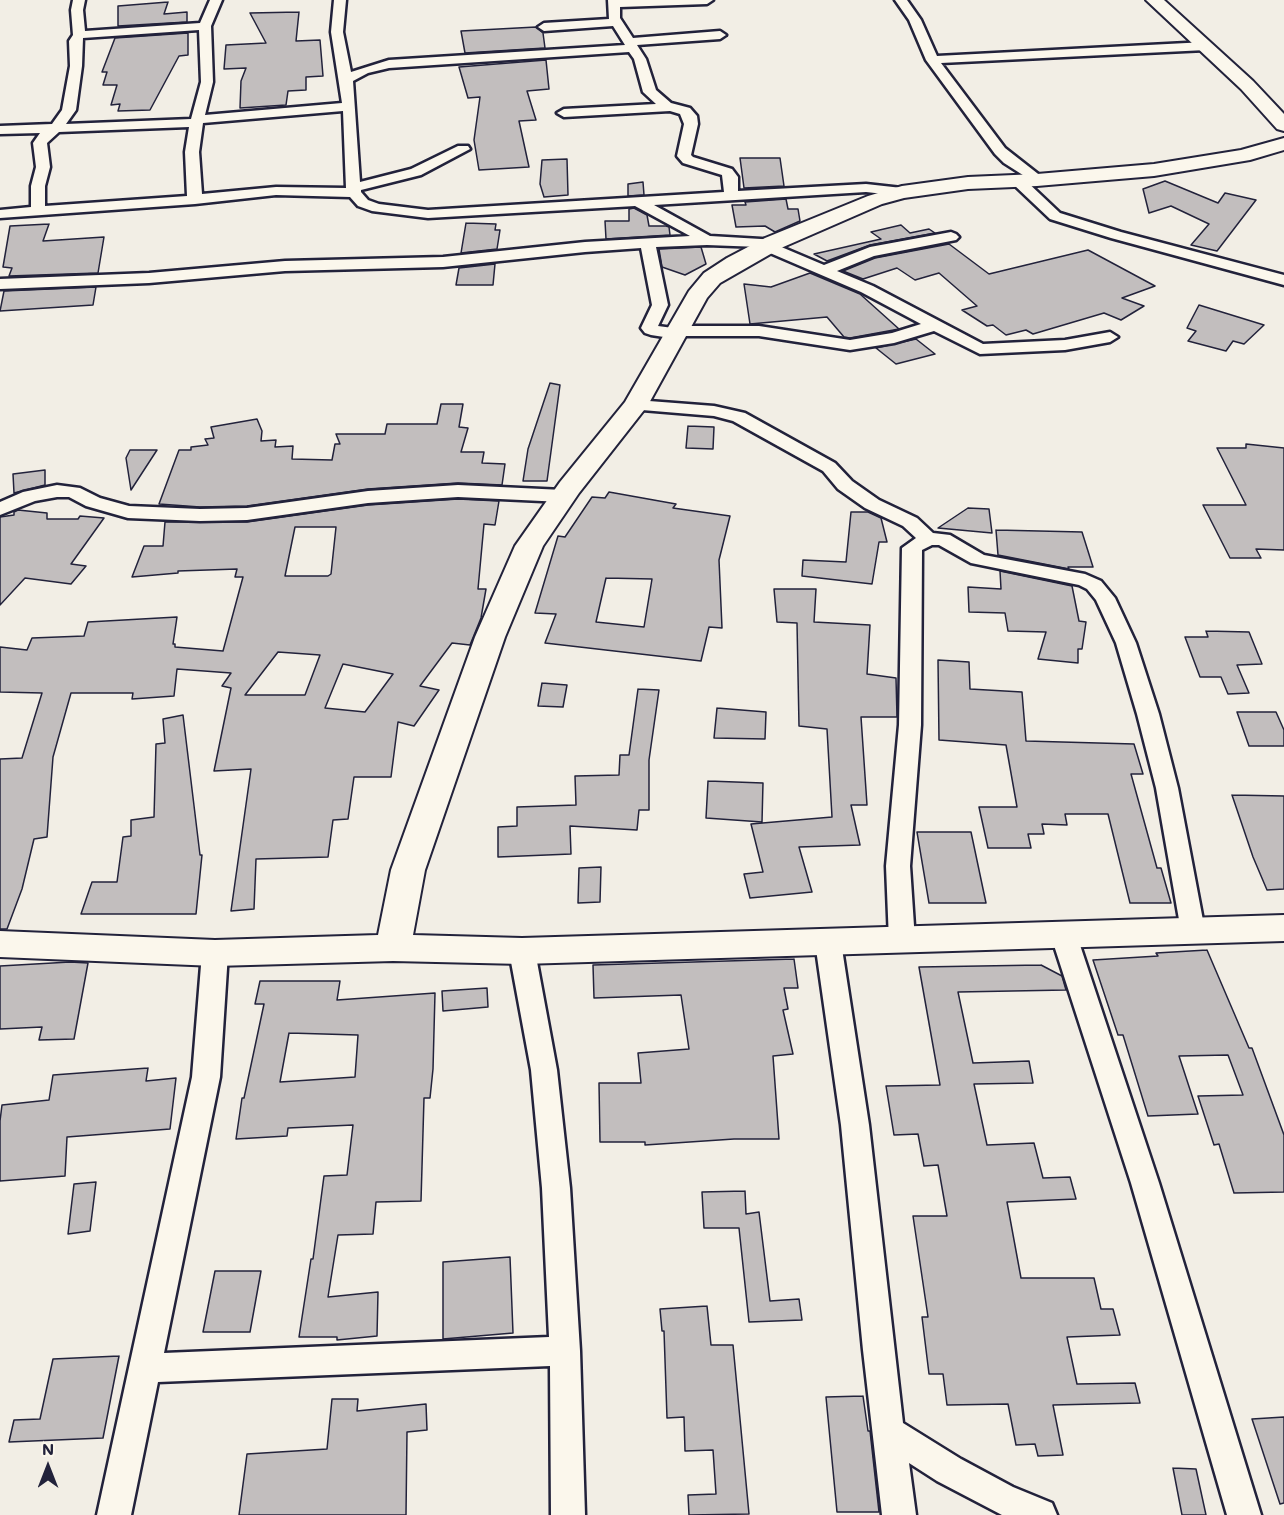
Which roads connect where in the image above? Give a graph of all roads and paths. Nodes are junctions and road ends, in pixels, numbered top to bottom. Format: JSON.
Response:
{"nodes":[{"id":1,"x":79,"y":0,"type":"edge"},
{"id":2,"x":216,"y":0,"type":"edge"},
{"id":3,"x":340,"y":0,"type":"edge"},
{"id":4,"x":707,"y":0,"type":"edge"},
{"id":5,"x":901,"y":0,"type":"edge"},
{"id":6,"x":1154,"y":0,"type":"edge"},
{"id":7,"x":614,"y":2,"type":"edge"},
{"id":8,"x":616,"y":22,"type":"junction"},
{"id":9,"x":206,"y":26,"type":"junction"},
{"id":10,"x":544,"y":27,"type":"dead end"},
{"id":11,"x":79,"y":35,"type":"junction"},
{"id":12,"x":720,"y":35,"type":"dead end"},
{"id":13,"x":631,"y":45,"type":"junction"},
{"id":14,"x":1206,"y":46,"type":"junction"},
{"id":15,"x":932,"y":60,"type":"junction"},
{"id":16,"x":346,"y":79,"type":"junction"},
{"id":17,"x":349,"y":106,"type":"junction"},
{"id":18,"x":670,"y":107,"type":"junction"},
{"id":19,"x":564,"y":113,"type":"dead end"},
{"id":20,"x":197,"y":121,"type":"junction"},
{"id":21,"x":1284,"y":125,"type":"edge"},
{"id":22,"x":56,"y":128,"type":"junction"},
{"id":23,"x":0,"y":130,"type":"edge"},
{"id":24,"x":1284,"y":144,"type":"edge"},
{"id":25,"x":463,"y":149,"type":"dead end"},
{"id":26,"x":1028,"y":181,"type":"junction"},
{"id":27,"x":354,"y":190,"type":"junction"},
{"id":28,"x":902,"y":192,"type":"junction"},
{"id":29,"x":731,"y":196,"type":"junction"},
{"id":30,"x":195,"y":200,"type":"junction"},
{"id":31,"x":639,"y":202,"type":"junction"},
{"id":32,"x":38,"y":210,"type":"junction"},
{"id":33,"x":0,"y":214,"type":"edge"},
{"id":34,"x":951,"y":237,"type":"dead end"},
{"id":35,"x":706,"y":240,"type":"junction"},
{"id":36,"x":648,"y":245,"type":"junction"},
{"id":37,"x":771,"y":245,"type":"junction"},
{"id":38,"x":825,"y":270,"type":"junction"},
{"id":39,"x":1284,"y":280,"type":"edge"},
{"id":40,"x":0,"y":284,"type":"edge"},
{"id":41,"x":936,"y":325,"type":"junction"},
{"id":42,"x":678,"y":332,"type":"junction"},
{"id":43,"x":1110,"y":337,"type":"dead end"},
{"id":44,"x":636,"y":405,"type":"junction"},
{"id":45,"x":562,"y":496,"type":"junction"},
{"id":46,"x":0,"y":508,"type":"edge"},
{"id":47,"x":928,"y":539,"type":"junction"},
{"id":48,"x":1284,"y":928,"type":"edge"},
{"id":49,"x":1192,"y":932,"type":"junction"},
{"id":50,"x":1064,"y":936,"type":"junction"},
{"id":51,"x":902,"y":941,"type":"junction"},
{"id":52,"x":828,"y":942,"type":"junction"},
{"id":53,"x":0,"y":944,"type":"edge"},
{"id":54,"x":393,"y":948,"type":"junction"},
{"id":55,"x":522,"y":951,"type":"junction"},
{"id":56,"x":215,"y":952,"type":"junction"},
{"id":57,"x":565,"y":1351,"type":"junction"},
{"id":58,"x":146,"y":1368,"type":"junction"},
{"id":59,"x":890,"y":1432,"type":"junction"},
{"id":60,"x":114,"y":1515,"type":"edge"},
{"id":61,"x":568,"y":1515,"type":"edge"},
{"id":62,"x":899,"y":1515,"type":"edge"},
{"id":63,"x":1040,"y":1515,"type":"edge"},
{"id":64,"x":1244,"y":1515,"type":"edge"}],
"edges":[{"from":1,"to":11,"type":"street"},
{"from":2,"to":9,"type":"street"},
{"from":3,"to":16,"type":"street"},
{"from":4,"to":7,"type":"street"},
{"from":5,"to":15,"type":"street"},
{"from":6,"to":14,"type":"street"},
{"from":7,"to":8,"type":"street"},
{"from":8,"to":10,"type":"street"},
{"from":8,"to":13,"type":"street"},
{"from":9,"to":11,"type":"street"},
{"from":9,"to":20,"type":"street"},
{"from":11,"to":22,"type":"street"},
{"from":12,"to":13,"type":"street"},
{"from":13,"to":16,"type":"street"},
{"from":13,"to":18,"type":"street"},
{"from":14,"to":15,"type":"street"},
{"from":14,"to":21,"type":"street"},
{"from":15,"to":26,"type":"street"},
{"from":16,"to":17,"type":"street"},
{"from":17,"to":20,"type":"street"},
{"from":17,"to":27,"type":"street"},
{"from":18,"to":19,"type":"street"},
{"from":18,"to":29,"type":"street"},
{"from":20,"to":22,"type":"street"},
{"from":20,"to":30,"type":"street"},
{"from":22,"to":23,"type":"street"},
{"from":22,"to":32,"type":"street"},
{"from":24,"to":26,"type":"street"},
{"from":25,"to":27,"type":"street"},
{"from":26,"to":28,"type":"street"},
{"from":26,"to":39,"type":"street"},
{"from":27,"to":30,"type":"street"},
{"from":27,"to":31,"type":"street"},
{"from":28,"to":29,"type":"street"},
{"from":28,"to":37,"type":"street"},
{"from":29,"to":31,"type":"street"},
{"from":30,"to":32,"type":"street"},
{"from":31,"to":35,"type":"street"},
{"from":32,"to":33,"type":"street"},
{"from":34,"to":38,"type":"street"},
{"from":35,"to":36,"type":"street"},
{"from":35,"to":37,"type":"street"},
{"from":36,"to":40,"type":"street"},
{"from":36,"to":42,"type":"street"},
{"from":37,"to":38,"type":"street"},
{"from":37,"to":42,"type":"street"},
{"from":38,"to":41,"type":"street"},
{"from":41,"to":42,"type":"street"},
{"from":41,"to":43,"type":"street"},
{"from":42,"to":44,"type":"street"},
{"from":44,"to":45,"type":"street"},
{"from":44,"to":47,"type":"street"},
{"from":45,"to":46,"type":"street"},
{"from":45,"to":54,"type":"street"},
{"from":47,"to":49,"type":"street"},
{"from":47,"to":51,"type":"street"},
{"from":48,"to":49,"type":"street"},
{"from":49,"to":50,"type":"street"},
{"from":50,"to":51,"type":"street"},
{"from":50,"to":64,"type":"street"},
{"from":51,"to":52,"type":"street"},
{"from":52,"to":55,"type":"street"},
{"from":52,"to":59,"type":"street"},
{"from":53,"to":56,"type":"street"},
{"from":54,"to":55,"type":"street"},
{"from":54,"to":56,"type":"street"},
{"from":55,"to":57,"type":"street"},
{"from":56,"to":58,"type":"street"},
{"from":57,"to":58,"type":"street"},
{"from":57,"to":61,"type":"street"},
{"from":58,"to":60,"type":"street"},
{"from":59,"to":62,"type":"street"},
{"from":59,"to":63,"type":"street"}]}
